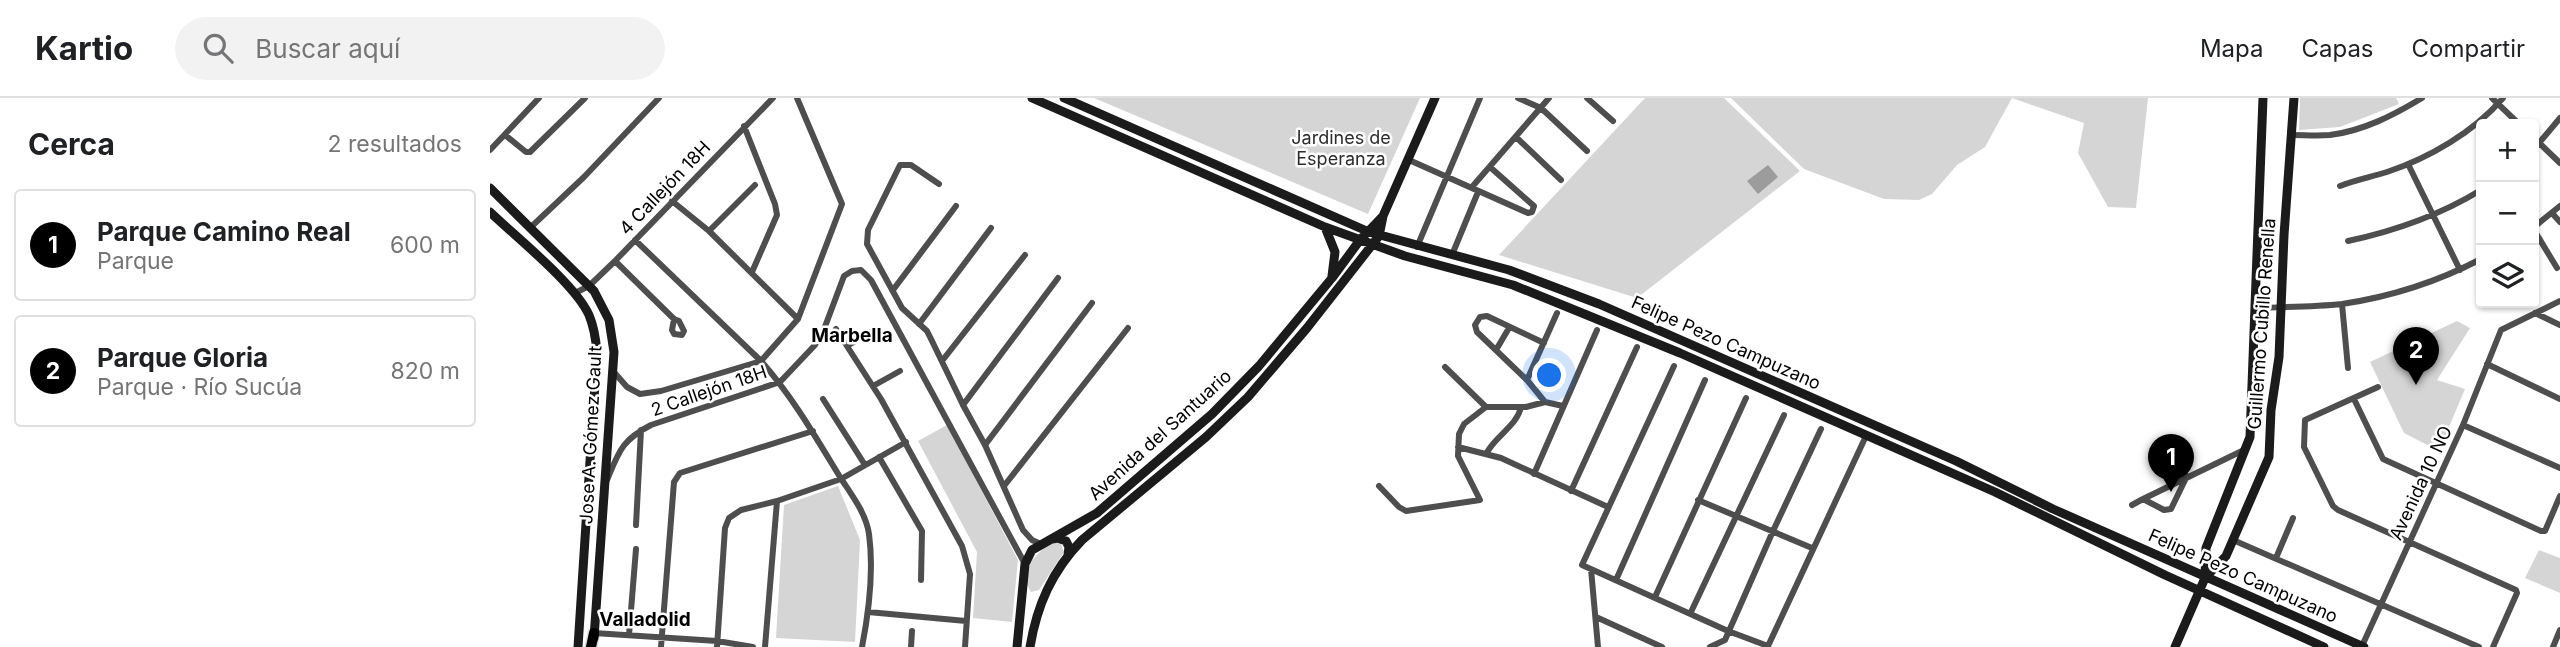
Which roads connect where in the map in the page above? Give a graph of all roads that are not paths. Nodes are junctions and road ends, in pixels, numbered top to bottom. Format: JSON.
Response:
{"nodes":[{"id":1,"x":539,"y":98,"type":"edge"},
{"id":2,"x":585,"y":98,"type":"edge"},
{"id":3,"x":659,"y":98,"type":"edge"},
{"id":4,"x":773,"y":98,"type":"edge"},
{"id":5,"x":797,"y":98,"type":"edge"},
{"id":6,"x":1032,"y":98,"type":"edge"},
{"id":7,"x":1064,"y":98,"type":"edge"},
{"id":8,"x":1435,"y":98,"type":"edge"},
{"id":9,"x":1480,"y":98,"type":"edge"},
{"id":10,"x":1518,"y":98,"type":"edge"},
{"id":11,"x":1549,"y":98,"type":"edge"},
{"id":12,"x":1587,"y":98,"type":"edge"},
{"id":13,"x":2263,"y":98,"type":"edge"},
{"id":14,"x":2294,"y":98,"type":"edge"},
{"id":15,"x":2422,"y":98,"type":"edge"},
{"id":16,"x":2498,"y":100,"type":"edge"},
{"id":17,"x":1541,"y":108,"type":"junction"},
{"id":18,"x":2560,"y":118,"type":"edge"},
{"id":19,"x":2515,"y":119,"type":"edge"},
{"id":20,"x":1613,"y":121,"type":"dead end"},
{"id":21,"x":744,"y":127,"type":"junction"},
{"id":22,"x":505,"y":135,"type":"junction"},
{"id":23,"x":2292,"y":135,"type":"junction"},
{"id":24,"x":1516,"y":137,"type":"junction"},
{"id":25,"x":2539,"y":139,"type":"edge"},
{"id":26,"x":2539,"y":146,"type":"edge"},
{"id":27,"x":490,"y":150,"type":"edge"},
{"id":28,"x":1587,"y":151,"type":"dead end"},
{"id":29,"x":1409,"y":160,"type":"junction"},
{"id":30,"x":2560,"y":163,"type":"edge"},
{"id":31,"x":2407,"y":164,"type":"junction"},
{"id":32,"x":1490,"y":167,"type":"junction"},
{"id":33,"x":1446,"y":176,"type":"junction"},
{"id":34,"x":1560,"y":180,"type":"dead end"},
{"id":35,"x":939,"y":184,"type":"dead end"},
{"id":36,"x":755,"y":185,"type":"dead end"},
{"id":37,"x":2340,"y":186,"type":"dead end"},
{"id":38,"x":490,"y":188,"type":"edge"},
{"id":39,"x":1475,"y":189,"type":"junction"},
{"id":40,"x":2476,"y":193,"type":"edge"},
{"id":41,"x":673,"y":201,"type":"junction"},
{"id":42,"x":956,"y":206,"type":"dead end"},
{"id":43,"x":2560,"y":206,"type":"edge"},
{"id":44,"x":490,"y":212,"type":"edge"},
{"id":45,"x":2552,"y":213,"type":"junction"},
{"id":46,"x":2432,"y":215,"type":"junction"},
{"id":47,"x":1383,"y":216,"type":"junction"},
{"id":48,"x":2560,"y":222,"type":"edge"},
{"id":49,"x":2539,"y":225,"type":"edge"},
{"id":50,"x":1325,"y":227,"type":"junction"},
{"id":51,"x":531,"y":228,"type":"junction"},
{"id":52,"x":991,"y":228,"type":"dead end"},
{"id":53,"x":709,"y":231,"type":"junction"},
{"id":54,"x":1369,"y":232,"type":"junction"},
{"id":55,"x":2539,"y":237,"type":"edge"},
{"id":56,"x":635,"y":240,"type":"junction"},
{"id":57,"x":1360,"y":240,"type":"junction"},
{"id":58,"x":1376,"y":241,"type":"junction"},
{"id":59,"x":2348,"y":241,"type":"dead end"},
{"id":60,"x":1417,"y":247,"type":"junction"},
{"id":61,"x":1025,"y":255,"type":"dead end"},
{"id":62,"x":1452,"y":255,"type":"junction"},
{"id":63,"x":615,"y":261,"type":"junction"},
{"id":64,"x":2476,"y":262,"type":"edge"},
{"id":65,"x":2557,"y":268,"type":"dead end"},
{"id":66,"x":2460,"y":270,"type":"junction"},
{"id":67,"x":752,"y":272,"type":"junction"},
{"id":68,"x":1058,"y":278,"type":"dead end"},
{"id":69,"x":1332,"y":278,"type":"junction"},
{"id":70,"x":589,"y":286,"type":"junction"},
{"id":71,"x":894,"y":290,"type":"junction"},
{"id":72,"x":575,"y":293,"type":"junction"},
{"id":73,"x":2560,"y":301,"type":"edge"},
{"id":74,"x":1092,"y":303,"type":"dead end"},
{"id":75,"x":2342,"y":304,"type":"junction"},
{"id":76,"x":2283,"y":307,"type":"junction"},
{"id":77,"x":2255,"y":309,"type":"junction"},
{"id":78,"x":1557,"y":313,"type":"dead end"},
{"id":79,"x":2535,"y":313,"type":"junction"},
{"id":80,"x":674,"y":319,"type":"dead end"},
{"id":81,"x":798,"y":319,"type":"junction"},
{"id":82,"x":919,"y":324,"type":"junction"},
{"id":83,"x":2560,"y":325,"type":"edge"},
{"id":84,"x":1128,"y":328,"type":"dead end"},
{"id":85,"x":1509,"y":328,"type":"junction"},
{"id":86,"x":836,"y":329,"type":"dead end"},
{"id":87,"x":874,"y":330,"type":"dead end"},
{"id":88,"x":1597,"y":330,"type":"dead end"},
{"id":89,"x":1544,"y":343,"type":"junction"},
{"id":90,"x":847,"y":346,"type":"junction"},
{"id":91,"x":1637,"y":347,"type":"dead end"},
{"id":92,"x":1496,"y":350,"type":"junction"},
{"id":93,"x":761,"y":361,"type":"junction"},
{"id":94,"x":942,"y":361,"type":"junction"},
{"id":95,"x":2487,"y":364,"type":"junction"},
{"id":96,"x":1674,"y":366,"type":"dead end"},
{"id":97,"x":1445,"y":367,"type":"dead end"},
{"id":98,"x":2348,"y":368,"type":"dead end"},
{"id":99,"x":613,"y":371,"type":"junction"},
{"id":100,"x":900,"y":371,"type":"dead end"},
{"id":101,"x":1527,"y":380,"type":"junction"},
{"id":102,"x":1705,"y":380,"type":"dead end"},
{"id":103,"x":780,"y":382,"type":"junction"},
{"id":104,"x":873,"y":386,"type":"junction"},
{"id":105,"x":2378,"y":387,"type":"dead end"},
{"id":106,"x":1746,"y":398,"type":"dead end"},
{"id":107,"x":2560,"y":398,"type":"edge"},
{"id":108,"x":823,"y":399,"type":"dead end"},
{"id":109,"x":2354,"y":399,"type":"junction"},
{"id":110,"x":1545,"y":402,"type":"junction"},
{"id":111,"x":963,"y":405,"type":"junction"},
{"id":112,"x":1563,"y":406,"type":"junction"},
{"id":113,"x":1486,"y":407,"type":"junction"},
{"id":114,"x":1521,"y":407,"type":"junction"},
{"id":115,"x":1784,"y":415,"type":"dead end"},
{"id":116,"x":2463,"y":425,"type":"junction"},
{"id":117,"x":1821,"y":429,"type":"dead end"},
{"id":118,"x":641,"y":430,"type":"junction"},
{"id":119,"x":813,"y":430,"type":"junction"},
{"id":120,"x":1866,"y":436,"type":"junction"},
{"id":121,"x":905,"y":442,"type":"junction"},
{"id":122,"x":985,"y":445,"type":"junction"},
{"id":123,"x":1458,"y":447,"type":"junction"},
{"id":124,"x":2246,"y":449,"type":"junction"},
{"id":125,"x":1486,"y":454,"type":"junction"},
{"id":126,"x":879,"y":457,"type":"junction"},
{"id":127,"x":1956,"y":461,"type":"junction"},
{"id":128,"x":865,"y":465,"type":"junction"},
{"id":129,"x":2560,"y":468,"type":"edge"},
{"id":130,"x":1950,"y":472,"type":"junction"},
{"id":131,"x":1534,"y":474,"type":"junction"},
{"id":132,"x":2187,"y":476,"type":"junction"},
{"id":133,"x":841,"y":479,"type":"junction"},
{"id":134,"x":2436,"y":483,"type":"junction"},
{"id":135,"x":605,"y":485,"type":"junction"},
{"id":136,"x":1004,"y":486,"type":"junction"},
{"id":137,"x":1378,"y":486,"type":"dead end"},
{"id":138,"x":1571,"y":491,"type":"junction"},
{"id":139,"x":2560,"y":496,"type":"edge"},
{"id":140,"x":2143,"y":499,"type":"junction"},
{"id":141,"x":778,"y":500,"type":"junction"},
{"id":142,"x":1698,"y":500,"type":"junction"},
{"id":143,"x":2132,"y":505,"type":"dead end"},
{"id":144,"x":1608,"y":507,"type":"junction"},
{"id":145,"x":1737,"y":516,"type":"junction"},
{"id":146,"x":2292,"y":518,"type":"dead end"},
{"id":147,"x":636,"y":524,"type":"dead end"},
{"id":148,"x":1773,"y":531,"type":"junction"},
{"id":149,"x":1050,"y":539,"type":"junction"},
{"id":150,"x":2234,"y":540,"type":"junction"},
{"id":151,"x":2409,"y":542,"type":"junction"},
{"id":152,"x":1041,"y":544,"type":"junction"},
{"id":153,"x":1812,"y":548,"type":"junction"},
{"id":154,"x":636,"y":549,"type":"dead end"},
{"id":155,"x":1068,"y":555,"type":"junction"},
{"id":156,"x":2276,"y":558,"type":"junction"},
{"id":157,"x":1025,"y":564,"type":"junction"},
{"id":158,"x":1591,"y":569,"type":"junction"},
{"id":159,"x":2205,"y":578,"type":"junction"},
{"id":160,"x":921,"y":580,"type":"dead end"},
{"id":161,"x":1616,"y":580,"type":"junction"},
{"id":162,"x":1023,"y":583,"type":"junction"},
{"id":163,"x":1046,"y":591,"type":"junction"},
{"id":164,"x":2200,"y":591,"type":"junction"},
{"id":165,"x":1655,"y":597,"type":"junction"},
{"id":166,"x":2382,"y":604,"type":"junction"},
{"id":167,"x":868,"y":612,"type":"junction"},
{"id":168,"x":1691,"y":612,"type":"junction"},
{"id":169,"x":1596,"y":617,"type":"junction"},
{"id":170,"x":966,"y":621,"type":"junction"},
{"id":171,"x":2560,"y":630,"type":"edge"},
{"id":172,"x":912,"y":631,"type":"dead end"},
{"id":173,"x":1728,"y":631,"type":"junction"},
{"id":174,"x":594,"y":633,"type":"junction"},
{"id":175,"x":629,"y":635,"type":"junction"},
{"id":176,"x":662,"y":638,"type":"junction"},
{"id":177,"x":717,"y":644,"type":"edge"},
{"id":178,"x":579,"y":647,"type":"edge"},
{"id":179,"x":592,"y":647,"type":"edge"},
{"id":180,"x":661,"y":647,"type":"edge"},
{"id":181,"x":753,"y":647,"type":"edge"},
{"id":182,"x":765,"y":647,"type":"edge"},
{"id":183,"x":862,"y":647,"type":"edge"},
{"id":184,"x":911,"y":647,"type":"edge"},
{"id":185,"x":965,"y":647,"type":"edge"},
{"id":186,"x":1017,"y":647,"type":"edge"},
{"id":187,"x":1030,"y":647,"type":"edge"},
{"id":188,"x":1598,"y":647,"type":"edge"},
{"id":189,"x":1662,"y":647,"type":"edge"},
{"id":190,"x":1710,"y":647,"type":"edge"},
{"id":191,"x":2175,"y":647,"type":"edge"},
{"id":192,"x":2324,"y":647,"type":"edge"},
{"id":193,"x":2363,"y":647,"type":"edge"},
{"id":194,"x":2479,"y":647,"type":"edge"},
{"id":195,"x":2493,"y":647,"type":"edge"},
{"id":196,"x":2553,"y":647,"type":"edge"}],
"edges":[{"from":1,"to":22,"type":"street"},
{"from":2,"to":22,"type":"street"},
{"from":3,"to":51,"type":"street"},
{"from":4,"to":21,"type":"street","name":"4 Callejón 18H"},
{"from":5,"to":81,"type":"street","name":"2 Callejón 18H"},
{"from":6,"to":50,"type":"main road","name":"Felipe Pezo Campuzano"},
{"from":7,"to":54,"type":"main road","name":"Felipe Pezo Campuzano"},
{"from":8,"to":29,"type":"main road"},
{"from":9,"to":33,"type":"street"},
{"from":10,"to":17,"type":"street"},
{"from":11,"to":17,"type":"street"},
{"from":12,"to":20,"type":"street"},
{"from":13,"to":77,"type":"main road","name":"Guillermo Cubillo Renella"},
{"from":14,"to":23,"type":"main road","name":"Guillermo Cubillo Renella"},
{"from":15,"to":23,"type":"street"},
{"from":16,"to":19,"type":"street"},
{"from":16,"to":31,"type":"street"},
{"from":17,"to":24,"type":"street"},
{"from":17,"to":28,"type":"street"},
{"from":18,"to":25,"type":"street"},
{"from":21,"to":41,"type":"street","name":"4 Callejón 18H"},
{"from":21,"to":67,"type":"street"},
{"from":22,"to":27,"type":"street"},
{"from":23,"to":76,"type":"main road","name":"Guillermo Cubillo Renella"},
{"from":24,"to":32,"type":"street"},
{"from":24,"to":34,"type":"street"},
{"from":26,"to":30,"type":"street"},
{"from":29,"to":33,"type":"street"},
{"from":29,"to":47,"type":"main road"},
{"from":31,"to":37,"type":"street"},
{"from":31,"to":46,"type":"street"},
{"from":32,"to":39,"type":"street"},
{"from":32,"to":39,"type":"street"},
{"from":33,"to":39,"type":"street"},
{"from":33,"to":60,"type":"street"},
{"from":35,"to":71,"type":"street"},
{"from":36,"to":53,"type":"street"},
{"from":38,"to":51,"type":"main road","name":"Jose A. Gómez Gault"},
{"from":39,"to":62,"type":"street"},
{"from":40,"to":46,"type":"street"},
{"from":41,"to":53,"type":"street"},
{"from":41,"to":56,"type":"street","name":"4 Callejón 18H"},
{"from":42,"to":71,"type":"street"},
{"from":43,"to":45,"type":"street"},
{"from":44,"to":72,"type":"main road","name":"Jose A. Gómez Gault"},
{"from":45,"to":48,"type":"street"},
{"from":45,"to":49,"type":"street"},
{"from":46,"to":59,"type":"street"},
{"from":46,"to":66,"type":"street"},
{"from":47,"to":54,"type":"main road","name":"Avenida del Santuario"},
{"from":47,"to":58,"type":"main road"},
{"from":50,"to":57,"type":"main road","name":"Felipe Pezo Campuzano"},
{"from":50,"to":69,"type":"main road"},
{"from":51,"to":70,"type":"main road","name":"Jose A. Gómez Gault"},
{"from":52,"to":82,"type":"street"},
{"from":53,"to":67,"type":"street"},
{"from":54,"to":57,"type":"main road","name":"Avenida del Santuario"},
{"from":54,"to":58,"type":"main road","name":"Felipe Pezo Campuzano"},
{"from":55,"to":65,"type":"street"},
{"from":56,"to":63,"type":"street","name":"4 Callejón 18H"},
{"from":56,"to":93,"type":"street"},
{"from":57,"to":58,"type":"main road","name":"Felipe Pezo Campuzano"},
{"from":57,"to":69,"type":"main road","name":"Avenida del Santuario"},
{"from":58,"to":60,"type":"main road","name":"Felipe Pezo Campuzano"},
{"from":58,"to":120,"type":"main road","name":"Felipe Pezo Campuzano"},
{"from":58,"to":155,"type":"main road","name":"Avenida del Santuario"},
{"from":60,"to":62,"type":"main road","name":"Felipe Pezo Campuzano"},
{"from":61,"to":94,"type":"street"},
{"from":62,"to":127,"type":"main road","name":"Felipe Pezo Campuzano"},
{"from":63,"to":70,"type":"street","name":"4 Callejón 18H"},
{"from":63,"to":80,"type":"street"},
{"from":64,"to":66,"type":"street"},
{"from":66,"to":75,"type":"street"},
{"from":67,"to":81,"type":"street"},
{"from":68,"to":111,"type":"street"},
{"from":69,"to":149,"type":"main road","name":"Avenida del Santuario"},
{"from":70,"to":72,"type":"street","name":"4 Callejón 18H"},
{"from":70,"to":99,"type":"main road","name":"Jose A. Gómez Gault"},
{"from":71,"to":82,"type":"street"},
{"from":72,"to":178,"type":"main road","name":"Jose A. Gómez Gault"},
{"from":73,"to":79,"type":"street"},
{"from":74,"to":122,"type":"street"},
{"from":75,"to":76,"type":"street"},
{"from":75,"to":98,"type":"street"},
{"from":76,"to":77,"type":"street"},
{"from":76,"to":150,"type":"main road","name":"Guillermo Cubillo Renella"},
{"from":77,"to":124,"type":"main road","name":"Guillermo Cubillo Renella"},
{"from":78,"to":89,"type":"street"},
{"from":79,"to":83,"type":"street"},
{"from":79,"to":95,"type":"street","name":"Avenida 10 NO"},
{"from":81,"to":93,"type":"street","name":"2 Callejón 18H"},
{"from":82,"to":94,"type":"street"},
{"from":84,"to":136,"type":"street"},
{"from":85,"to":89,"type":"street"},
{"from":85,"to":92,"type":"street"},
{"from":85,"to":92,"type":"street"},
{"from":86,"to":90,"type":"street"},
{"from":87,"to":90,"type":"street"},
{"from":88,"to":112,"type":"street"},
{"from":89,"to":101,"type":"street"},
{"from":90,"to":104,"type":"street"},
{"from":91,"to":138,"type":"street"},
{"from":92,"to":101,"type":"street"},
{"from":93,"to":99,"type":"street","name":"2 Callejón 18H"},
{"from":93,"to":103,"type":"street"},
{"from":94,"to":111,"type":"street"},
{"from":95,"to":107,"type":"street"},
{"from":95,"to":116,"type":"street","name":"Avenida 10 NO"},
{"from":96,"to":144,"type":"street"},
{"from":97,"to":113,"type":"street"},
{"from":99,"to":135,"type":"main road","name":"Jose A. Gómez Gault"},
{"from":100,"to":104,"type":"street"},
{"from":101,"to":110,"type":"street"},
{"from":102,"to":161,"type":"street"},
{"from":103,"to":118,"type":"street","name":"2 Callejón 18H"},
{"from":103,"to":119,"type":"street"},
{"from":103,"to":157,"type":"street","name":"2 Callejón 18H"},
{"from":104,"to":121,"type":"street"},
{"from":105,"to":109,"type":"street"},
{"from":106,"to":142,"type":"street"},
{"from":108,"to":128,"type":"street"},
{"from":109,"to":134,"type":"street"},
{"from":109,"to":151,"type":"street"},
{"from":110,"to":112,"type":"street"},
{"from":110,"to":114,"type":"street"},
{"from":111,"to":122,"type":"street"},
{"from":112,"to":131,"type":"street"},
{"from":113,"to":114,"type":"street"},
{"from":113,"to":123,"type":"street"},
{"from":114,"to":125,"type":"street"},
{"from":115,"to":145,"type":"street"},
{"from":116,"to":129,"type":"street"},
{"from":116,"to":134,"type":"street","name":"Avenida 10 NO"},
{"from":117,"to":148,"type":"street"},
{"from":118,"to":135,"type":"street","name":"2 Callejón 18H"},
{"from":118,"to":147,"type":"street"},
{"from":119,"to":133,"type":"street"},
{"from":119,"to":176,"type":"street"},
{"from":120,"to":130,"type":"main road","name":"Felipe Pezo Campuzano"},
{"from":120,"to":153,"type":"street"},
{"from":121,"to":126,"type":"street"},
{"from":121,"to":170,"type":"street"},
{"from":122,"to":136,"type":"street"},
{"from":123,"to":125,"type":"street"},
{"from":123,"to":137,"type":"street"},
{"from":124,"to":132,"type":"street"},
{"from":124,"to":159,"type":"main road","name":"Guillermo Cubillo Renella"},
{"from":125,"to":131,"type":"street"},
{"from":126,"to":128,"type":"street"},
{"from":126,"to":160,"type":"street"},
{"from":127,"to":130,"type":"main road"},
{"from":127,"to":159,"type":"main road","name":"Felipe Pezo Campuzano"},
{"from":128,"to":133,"type":"street"},
{"from":130,"to":164,"type":"main road","name":"Felipe Pezo Campuzano"},
{"from":131,"to":138,"type":"street"},
{"from":132,"to":140,"type":"street"},
{"from":132,"to":140,"type":"street"},
{"from":133,"to":141,"type":"street"},
{"from":133,"to":167,"type":"street"},
{"from":134,"to":139,"type":"street"},
{"from":134,"to":151,"type":"street","name":"Avenida 10 NO"},
{"from":135,"to":174,"type":"main road","name":"Jose A. Gómez Gault"},
{"from":136,"to":152,"type":"street"},
{"from":138,"to":144,"type":"street"},
{"from":140,"to":143,"type":"street"},
{"from":141,"to":177,"type":"street"},
{"from":141,"to":182,"type":"street"},
{"from":142,"to":145,"type":"street"},
{"from":142,"to":165,"type":"street"},
{"from":144,"to":158,"type":"street"},
{"from":145,"to":148,"type":"street"},
{"from":145,"to":168,"type":"street"},
{"from":146,"to":156,"type":"street"},
{"from":148,"to":153,"type":"street"},
{"from":148,"to":173,"type":"street"},
{"from":149,"to":152,"type":"main road","name":"Avenida del Santuario"},
{"from":149,"to":155,"type":"main road"},
{"from":150,"to":156,"type":"street"},
{"from":150,"to":159,"type":"main road","name":"Guillermo Cubillo Renella"},
{"from":151,"to":166,"type":"street","name":"Avenida 10 NO"},
{"from":151,"to":195,"type":"street"},
{"from":152,"to":157,"type":"main road","name":"Avenida del Santuario"},
{"from":153,"to":173,"type":"street"},
{"from":154,"to":175,"type":"street"},
{"from":155,"to":163,"type":"main road","name":"Avenida del Santuario"},
{"from":156,"to":166,"type":"street"},
{"from":157,"to":162,"type":"main road"},
{"from":158,"to":161,"type":"street"},
{"from":158,"to":169,"type":"street"},
{"from":159,"to":164,"type":"main road","name":"Guillermo Cubillo Renella"},
{"from":159,"to":193,"type":"main road","name":"Felipe Pezo Campuzano"},
{"from":161,"to":165,"type":"street"},
{"from":162,"to":163,"type":"main road"},
{"from":162,"to":186,"type":"main road"},
{"from":163,"to":187,"type":"main road","name":"Avenida del Santuario"},
{"from":164,"to":191,"type":"main road","name":"Guillermo Cubillo Renella"},
{"from":164,"to":192,"type":"main road","name":"Felipe Pezo Campuzano"},
{"from":165,"to":168,"type":"street"},
{"from":166,"to":193,"type":"street","name":"Avenida 10 NO"},
{"from":166,"to":194,"type":"street"},
{"from":167,"to":170,"type":"street"},
{"from":167,"to":183,"type":"street"},
{"from":168,"to":173,"type":"street"},
{"from":169,"to":188,"type":"street"},
{"from":169,"to":189,"type":"street"},
{"from":170,"to":185,"type":"street"},
{"from":171,"to":196,"type":"street"},
{"from":172,"to":184,"type":"street"},
{"from":173,"to":190,"type":"street"},
{"from":174,"to":175,"type":"street"},
{"from":174,"to":179,"type":"main road"},
{"from":175,"to":176,"type":"street"},
{"from":176,"to":177,"type":"street"},
{"from":176,"to":180,"type":"street"},
{"from":177,"to":181,"type":"street"}]}
